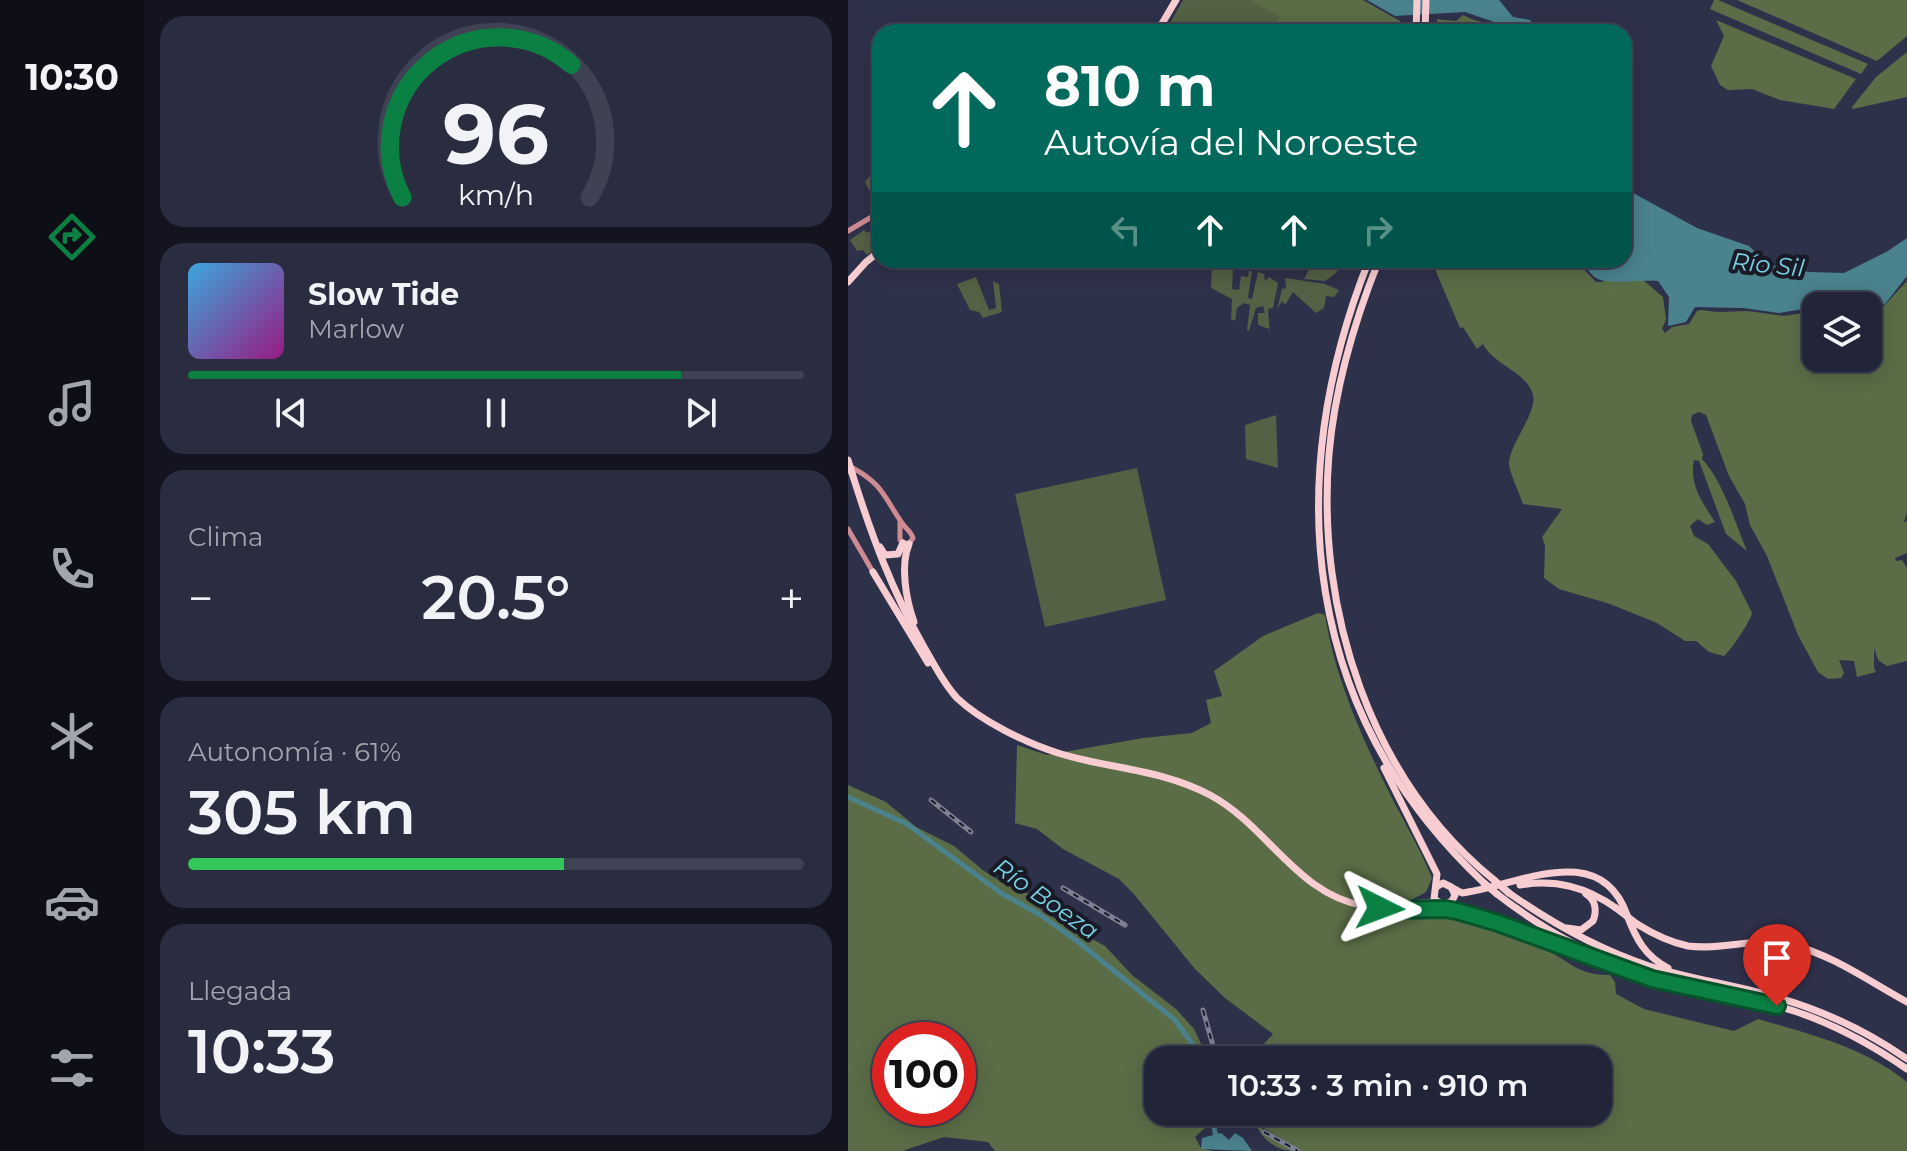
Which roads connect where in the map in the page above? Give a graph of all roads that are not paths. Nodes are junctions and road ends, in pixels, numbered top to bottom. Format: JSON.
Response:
{"nodes":[{"id":1,"x":1176,"y":0,"type":"edge"},
{"id":2,"x":1417,"y":0,"type":"edge"},
{"id":3,"x":1426,"y":0,"type":"edge"},
{"id":4,"x":1162,"y":24,"type":"edge"},
{"id":5,"x":1416,"y":24,"type":"edge"},
{"id":6,"x":1425,"y":24,"type":"edge"},
{"id":7,"x":872,"y":217,"type":"edge"},
{"id":8,"x":848,"y":231,"type":"edge"},
{"id":9,"x":872,"y":257,"type":"edge"},
{"id":10,"x":1366,"y":268,"type":"edge"},
{"id":11,"x":1376,"y":268,"type":"edge"},
{"id":12,"x":848,"y":282,"type":"edge"},
{"id":13,"x":849,"y":466,"type":"edge"},
{"id":14,"x":860,"y":501,"type":"junction"},
{"id":15,"x":900,"y":520,"type":"junction"},
{"id":16,"x":848,"y":529,"type":"edge"},
{"id":17,"x":909,"y":531,"type":"junction"},
{"id":18,"x":901,"y":533,"type":"junction"},
{"id":19,"x":906,"y":543,"type":"junction"},
{"id":20,"x":873,"y":572,"type":"joint"},
{"id":21,"x":1340,"y":654,"type":"junction"},
{"id":22,"x":935,"y":667,"type":"junction"},
{"id":23,"x":957,"y":697,"type":"junction"},
{"id":24,"x":1546,"y":883,"type":"junction"},
{"id":25,"x":1434,"y":889,"type":"junction"},
{"id":26,"x":1510,"y":892,"type":"junction"},
{"id":27,"x":1452,"y":895,"type":"junction"},
{"id":28,"x":1438,"y":903,"type":"junction"},
{"id":29,"x":1419,"y":904,"type":"junction"},
{"id":30,"x":1380,"y":908,"type":"junction"},
{"id":31,"x":1498,"y":923,"type":"junction"},
{"id":32,"x":1759,"y":992,"type":"junction"},
{"id":33,"x":1734,"y":996,"type":"junction"},
{"id":34,"x":1907,"y":1002,"type":"edge"},
{"id":35,"x":1907,"y":1059,"type":"edge"},
{"id":36,"x":1907,"y":1069,"type":"edge"}],
"edges":[{"from":1,"to":4,"type":"highway"},
{"from":2,"to":5,"type":"highway"},
{"from":3,"to":6,"type":"highway"},
{"from":7,"to":8,"type":"street"},
{"from":9,"to":12,"type":"highway"},
{"from":10,"to":21,"type":"highway"},
{"from":11,"to":26,"type":"highway","bridge":true},
{"from":13,"to":14,"type":"highway"},
{"from":13,"to":15,"type":"street"},
{"from":14,"to":19,"type":"highway"},
{"from":14,"to":22,"type":"highway"},
{"from":15,"to":17,"type":"street"},
{"from":15,"to":18,"type":"street"},
{"from":16,"to":20,"type":"street"},
{"from":17,"to":18,"type":"street"},
{"from":17,"to":19,"type":"street"},
{"from":18,"to":19,"type":"street"},
{"from":19,"to":22,"type":"highway"},
{"from":20,"to":23,"type":"highway"},
{"from":21,"to":25,"type":"highway"},
{"from":21,"to":33,"type":"highway","bridge":true},
{"from":22,"to":23,"type":"highway"},
{"from":23,"to":30,"type":"highway"},
{"from":24,"to":26,"type":"highway"},
{"from":24,"to":27,"type":"highway"},
{"from":24,"to":34,"type":"highway","bridge":true},
{"from":25,"to":27,"type":"highway"},
{"from":25,"to":28,"type":"highway"},
{"from":25,"to":29,"type":"highway"},
{"from":26,"to":32,"type":"highway"},
{"from":27,"to":28,"type":"highway"},
{"from":27,"to":31,"type":"highway"},
{"from":27,"to":32,"type":"highway"},
{"from":28,"to":29,"type":"highway"},
{"from":29,"to":30,"type":"highway"},
{"from":30,"to":31,"type":"highway"},
{"from":31,"to":33,"type":"highway"},
{"from":32,"to":35,"type":"highway"},
{"from":33,"to":36,"type":"highway"}]}
